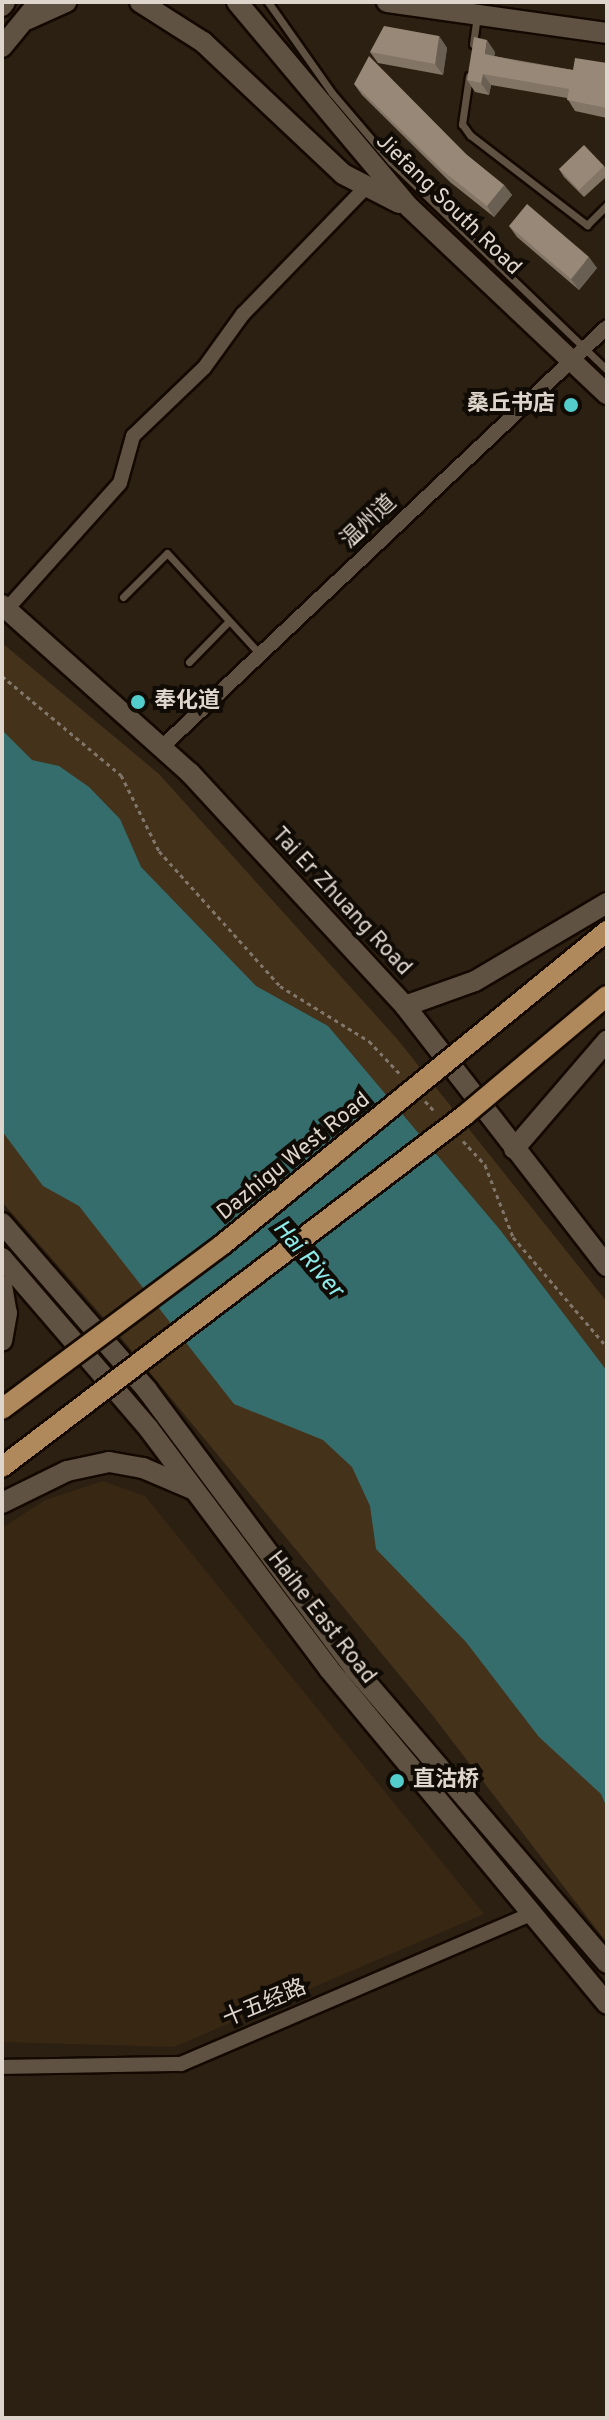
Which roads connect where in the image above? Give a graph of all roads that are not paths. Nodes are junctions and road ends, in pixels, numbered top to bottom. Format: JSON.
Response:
{"nodes":[{"id":1,"x":39,"y":2,"type":"edge"},
{"id":2,"x":66,"y":2,"type":"edge"},
{"id":3,"x":140,"y":2,"type":"edge"},
{"id":4,"x":237,"y":2,"type":"edge"},
{"id":5,"x":268,"y":2,"type":"edge"},
{"id":6,"x":387,"y":2,"type":"edge"},
{"id":7,"x":477,"y":16,"type":"junction"},
{"id":8,"x":18,"y":25,"type":"junction"},
{"id":9,"x":607,"y":33,"type":"edge"},
{"id":10,"x":2,"y":47,"type":"edge"},
{"id":11,"x":366,"y":187,"type":"junction"},
{"id":12,"x":607,"y":205,"type":"edge"},
{"id":13,"x":410,"y":208,"type":"junction"},
{"id":14,"x":607,"y":327,"type":"edge"},
{"id":15,"x":581,"y":354,"type":"junction"},
{"id":16,"x":607,"y":370,"type":"edge"},
{"id":17,"x":607,"y":394,"type":"edge"},
{"id":18,"x":123,"y":597,"type":"dead end"},
{"id":19,"x":4,"y":607,"type":"edge"},
{"id":20,"x":229,"y":621,"type":"junction"},
{"id":21,"x":260,"y":654,"type":"junction"},
{"id":22,"x":189,"y":662,"type":"dead end"},
{"id":23,"x":161,"y":748,"type":"junction"},
{"id":24,"x":607,"y":903,"type":"edge"},
{"id":25,"x":607,"y":931,"type":"edge"},
{"id":26,"x":607,"y":996,"type":"edge"},
{"id":27,"x":405,"y":1006,"type":"junction"},
{"id":28,"x":607,"y":1041,"type":"edge"},
{"id":29,"x":514,"y":1149,"type":"junction"},
{"id":30,"x":2,"y":1223,"type":"edge"},
{"id":31,"x":2,"y":1258,"type":"edge"},
{"id":32,"x":607,"y":1266,"type":"edge"},
{"id":33,"x":2,"y":1286,"type":"edge"},
{"id":34,"x":2,"y":1341,"type":"edge"},
{"id":35,"x":2,"y":1409,"type":"edge"},
{"id":36,"x":2,"y":1467,"type":"edge"},
{"id":37,"x":194,"y":1489,"type":"junction"},
{"id":38,"x":2,"y":1503,"type":"edge"},
{"id":39,"x":531,"y":1914,"type":"junction"},
{"id":40,"x":607,"y":1963,"type":"edge"},
{"id":41,"x":607,"y":2004,"type":"edge"},
{"id":42,"x":2,"y":2067,"type":"edge"}],
"edges":[{"from":1,"to":8,"type":"main road"},
{"from":2,"to":8,"type":"main road"},
{"from":3,"to":11,"type":"main road"},
{"from":4,"to":13,"type":"main road","name":"Jiefang South Road"},
{"from":5,"to":15,"type":"lane","name":"Jiefang South Road"},
{"from":6,"to":7,"type":"main road"},
{"from":7,"to":9,"type":"main road"},
{"from":7,"to":12,"type":"lane"},
{"from":8,"to":10,"type":"main road"},
{"from":11,"to":13,"type":"main road"},
{"from":11,"to":19,"type":"street"},
{"from":13,"to":15,"type":"main road","name":"Jiefang South Road"},
{"from":14,"to":15,"type":"street","name":"温州道"},
{"from":15,"to":16,"type":"lane","name":"Jiefang South Road"},
{"from":15,"to":17,"type":"main road","name":"Jiefang South Road"},
{"from":15,"to":21,"type":"street","name":"温州道"},
{"from":18,"to":20,"type":"lane"},
{"from":19,"to":23,"type":"main road","name":"Tai Er Zhuang Road"},
{"from":20,"to":21,"type":"lane"},
{"from":20,"to":22,"type":"lane"},
{"from":21,"to":23,"type":"street","name":"温州道"},
{"from":23,"to":27,"type":"main road","name":"Tai Er Zhuang Road"},
{"from":24,"to":27,"type":"main road"},
{"from":25,"to":35,"type":"main road","name":"Dazhigu West Road","bridge":true},
{"from":26,"to":36,"type":"main road","bridge":true},
{"from":27,"to":29,"type":"main road","name":"Tai Er Zhuang Road"},
{"from":28,"to":29,"type":"main road"},
{"from":29,"to":32,"type":"main road","name":"Tai Er Zhuang Road"},
{"from":30,"to":40,"type":"main road","name":"Haihe East Road"},
{"from":31,"to":37,"type":"main road","name":"Haihe East Road"},
{"from":33,"to":34,"type":"main road"},
{"from":37,"to":38,"type":"main road"},
{"from":37,"to":39,"type":"main road","name":"Haihe East Road"},
{"from":39,"to":41,"type":"main road","name":"Haihe East Road"},
{"from":39,"to":42,"type":"street","name":"十五经路"}]}
